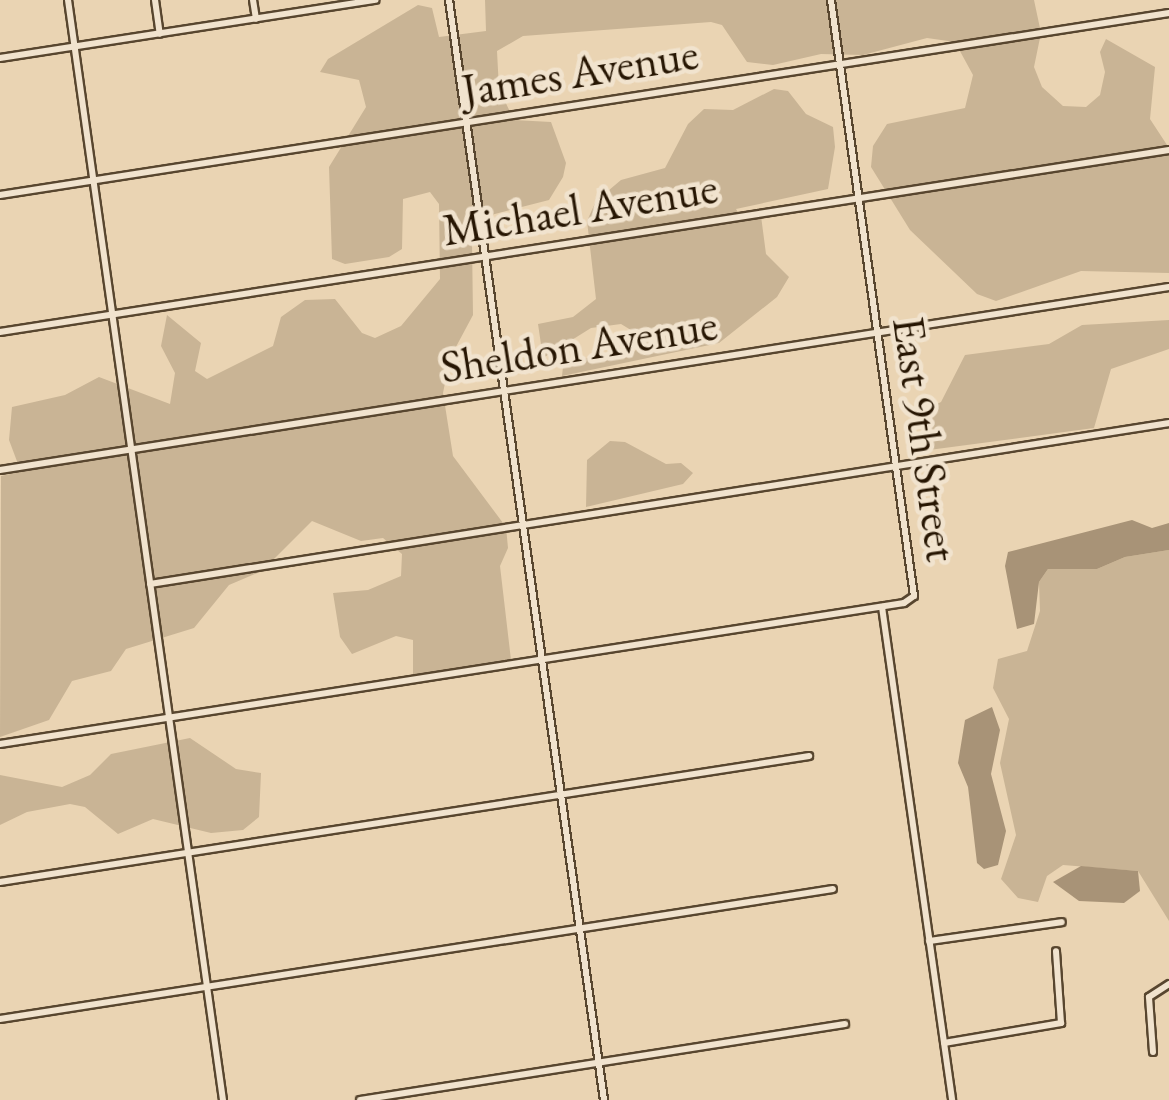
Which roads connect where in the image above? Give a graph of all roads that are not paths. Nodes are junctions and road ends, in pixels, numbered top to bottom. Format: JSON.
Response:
{"nodes":[{"id":1,"x":68,"y":0,"type":"edge"},
{"id":2,"x":155,"y":0,"type":"edge"},
{"id":3,"x":253,"y":0,"type":"edge"},
{"id":4,"x":376,"y":0,"type":"edge"},
{"id":5,"x":449,"y":0,"type":"edge"},
{"id":6,"x":832,"y":0,"type":"edge"},
{"id":7,"x":352,"y":2,"type":"edge"},
{"id":8,"x":1169,"y":13,"type":"edge"},
{"id":9,"x":256,"y":19,"type":"junction"},
{"id":10,"x":160,"y":34,"type":"junction"},
{"id":11,"x":74,"y":46,"type":"junction"},
{"id":12,"x":0,"y":58,"type":"edge"},
{"id":13,"x":840,"y":64,"type":"junction"},
{"id":14,"x":466,"y":123,"type":"junction"},
{"id":15,"x":1169,"y":150,"type":"edge"},
{"id":16,"x":94,"y":181,"type":"junction"},
{"id":17,"x":0,"y":196,"type":"edge"},
{"id":18,"x":860,"y":199,"type":"junction"},
{"id":19,"x":485,"y":256,"type":"junction"},
{"id":20,"x":1169,"y":288,"type":"edge"},
{"id":21,"x":112,"y":315,"type":"junction"},
{"id":22,"x":0,"y":332,"type":"edge"},
{"id":23,"x":878,"y":333,"type":"junction"},
{"id":24,"x":505,"y":391,"type":"junction"},
{"id":25,"x":1169,"y":422,"type":"edge"},
{"id":26,"x":131,"y":449,"type":"junction"},
{"id":27,"x":897,"y":467,"type":"junction"},
{"id":28,"x":0,"y":470,"type":"edge"},
{"id":29,"x":523,"y":525,"type":"junction"},
{"id":30,"x":150,"y":584,"type":"junction"},
{"id":31,"x":882,"y":606,"type":"junction"},
{"id":32,"x":542,"y":660,"type":"junction"},
{"id":33,"x":169,"y":718,"type":"junction"},
{"id":34,"x":0,"y":744,"type":"edge"},
{"id":35,"x":809,"y":756,"type":"dead end"},
{"id":36,"x":561,"y":794,"type":"junction"},
{"id":37,"x":188,"y":852,"type":"junction"},
{"id":38,"x":0,"y":882,"type":"edge"},
{"id":39,"x":833,"y":889,"type":"dead end"},
{"id":40,"x":1062,"y":922,"type":"dead end"},
{"id":41,"x":580,"y":928,"type":"junction"},
{"id":42,"x":929,"y":941,"type":"junction"},
{"id":43,"x":1056,"y":951,"type":"dead end"},
{"id":44,"x":1169,"y":984,"type":"edge"},
{"id":45,"x":207,"y":987,"type":"junction"},
{"id":46,"x":0,"y":1019,"type":"edge"},
{"id":47,"x":845,"y":1024,"type":"dead end"},
{"id":48,"x":944,"y":1043,"type":"junction"},
{"id":49,"x":1153,"y":1052,"type":"dead end"},
{"id":50,"x":598,"y":1062,"type":"junction"},
{"id":51,"x":223,"y":1100,"type":"edge"},
{"id":52,"x":360,"y":1100,"type":"edge"},
{"id":53,"x":604,"y":1100,"type":"edge"},
{"id":54,"x":952,"y":1100,"type":"edge"}],
"edges":[{"from":1,"to":11,"type":"street"},
{"from":2,"to":10,"type":"street"},
{"from":3,"to":9,"type":"street"},
{"from":4,"to":7,"type":"street"},
{"from":5,"to":14,"type":"street"},
{"from":6,"to":13,"type":"street","name":"East 9th Street"},
{"from":7,"to":9,"type":"street"},
{"from":8,"to":13,"type":"street","name":"James Avenue"},
{"from":9,"to":10,"type":"street"},
{"from":10,"to":11,"type":"street"},
{"from":11,"to":12,"type":"street"},
{"from":11,"to":16,"type":"street"},
{"from":13,"to":14,"type":"street","name":"James Avenue"},
{"from":13,"to":18,"type":"street","name":"East 9th Street"},
{"from":14,"to":16,"type":"street","name":"James Avenue"},
{"from":14,"to":19,"type":"street"},
{"from":15,"to":18,"type":"street","name":"Michael Avenue"},
{"from":16,"to":17,"type":"street","name":"James Avenue"},
{"from":16,"to":21,"type":"street"},
{"from":18,"to":19,"type":"street","name":"Michael Avenue"},
{"from":18,"to":23,"type":"street","name":"East 9th Street"},
{"from":19,"to":21,"type":"street","name":"Michael Avenue"},
{"from":19,"to":24,"type":"street"},
{"from":20,"to":23,"type":"street","name":"Sheldon Avenue"},
{"from":21,"to":22,"type":"street","name":"Michael Avenue"},
{"from":21,"to":26,"type":"street"},
{"from":23,"to":24,"type":"street","name":"Sheldon Avenue"},
{"from":23,"to":27,"type":"street","name":"East 9th Street"},
{"from":24,"to":26,"type":"street","name":"Sheldon Avenue"},
{"from":24,"to":29,"type":"street"},
{"from":25,"to":27,"type":"street"},
{"from":26,"to":28,"type":"street","name":"Sheldon Avenue"},
{"from":26,"to":30,"type":"street"},
{"from":27,"to":29,"type":"street"},
{"from":27,"to":31,"type":"street","name":"East 9th Street"},
{"from":29,"to":30,"type":"street"},
{"from":29,"to":32,"type":"street"},
{"from":30,"to":33,"type":"street"},
{"from":31,"to":32,"type":"street"},
{"from":31,"to":42,"type":"street","name":"East 9th Street"},
{"from":32,"to":33,"type":"street"},
{"from":32,"to":36,"type":"street"},
{"from":33,"to":34,"type":"street"},
{"from":33,"to":37,"type":"street"},
{"from":35,"to":36,"type":"street"},
{"from":36,"to":37,"type":"street"},
{"from":36,"to":41,"type":"street"},
{"from":37,"to":38,"type":"street"},
{"from":37,"to":45,"type":"street"},
{"from":39,"to":41,"type":"street"},
{"from":40,"to":42,"type":"street"},
{"from":41,"to":45,"type":"street"},
{"from":41,"to":50,"type":"street"},
{"from":42,"to":48,"type":"street","name":"East 9th Street"},
{"from":43,"to":48,"type":"street"},
{"from":44,"to":49,"type":"street"},
{"from":45,"to":46,"type":"street"},
{"from":45,"to":51,"type":"street"},
{"from":47,"to":50,"type":"street"},
{"from":48,"to":54,"type":"street","name":"East 9th Street"},
{"from":50,"to":52,"type":"street"},
{"from":50,"to":53,"type":"street"}]}
